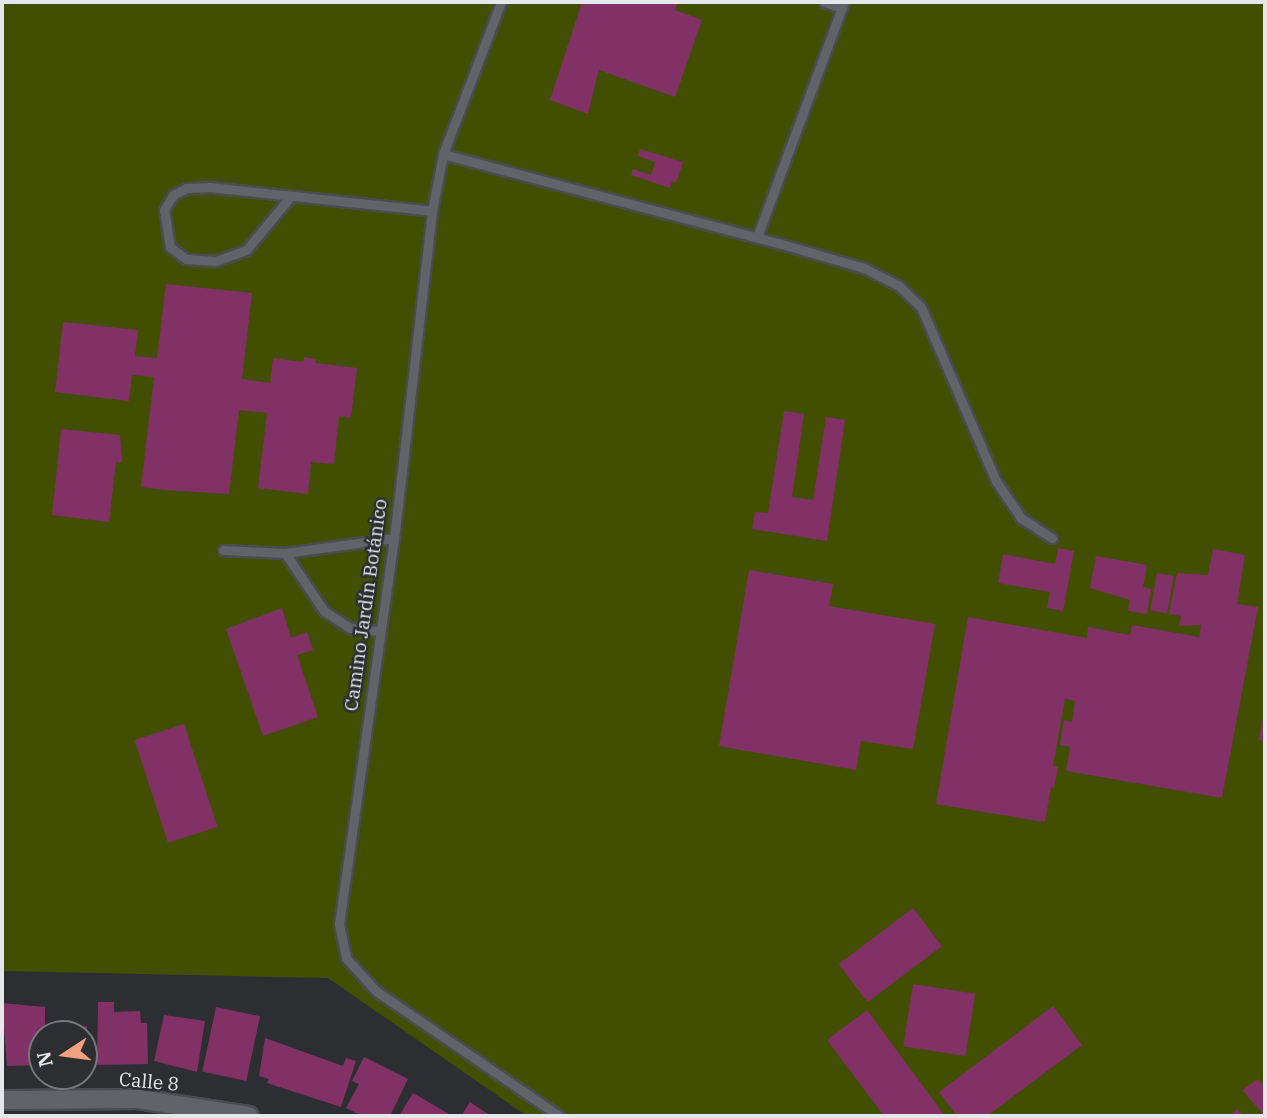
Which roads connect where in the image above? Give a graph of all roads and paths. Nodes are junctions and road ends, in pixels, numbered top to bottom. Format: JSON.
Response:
{"nodes":[{"id":1,"x":501,"y":2,"type":"edge"},
{"id":2,"x":824,"y":2,"type":"edge"},
{"id":3,"x":843,"y":5,"type":"edge"},
{"id":4,"x":443,"y":154,"type":"junction"},
{"id":5,"x":291,"y":196,"type":"junction"},
{"id":6,"x":432,"y":211,"type":"junction"},
{"id":7,"x":757,"y":237,"type":"junction"},
{"id":8,"x":394,"y":538,"type":"junction"},
{"id":9,"x":1052,"y":538,"type":"dead end"},
{"id":10,"x":223,"y":550,"type":"dead end"},
{"id":11,"x":285,"y":553,"type":"junction"},
{"id":12,"x":380,"y":631,"type":"junction"},
{"id":13,"x":3,"y":1106,"type":"edge"},
{"id":14,"x":249,"y":1116,"type":"edge"},
{"id":15,"x":559,"y":1116,"type":"edge"}],
"edges":[{"from":1,"to":4,"type":"lane","name":"Camino Jardín Botánico"},
{"from":2,"to":3,"type":"lane"},
{"from":3,"to":7,"type":"lane"},
{"from":4,"to":6,"type":"lane","name":"Camino Jardín Botánico"},
{"from":4,"to":7,"type":"lane"},
{"from":5,"to":5,"type":"lane"},
{"from":5,"to":6,"type":"lane"},
{"from":6,"to":8,"type":"lane","name":"Camino Jardín Botánico"},
{"from":7,"to":9,"type":"lane"},
{"from":8,"to":11,"type":"lane"},
{"from":8,"to":12,"type":"lane","name":"Camino Jardín Botánico"},
{"from":10,"to":11,"type":"lane"},
{"from":11,"to":12,"type":"lane"},
{"from":12,"to":15,"type":"lane","name":"Camino Jardín Botánico"},
{"from":13,"to":14,"type":"street","name":"Calle 8"}]}
